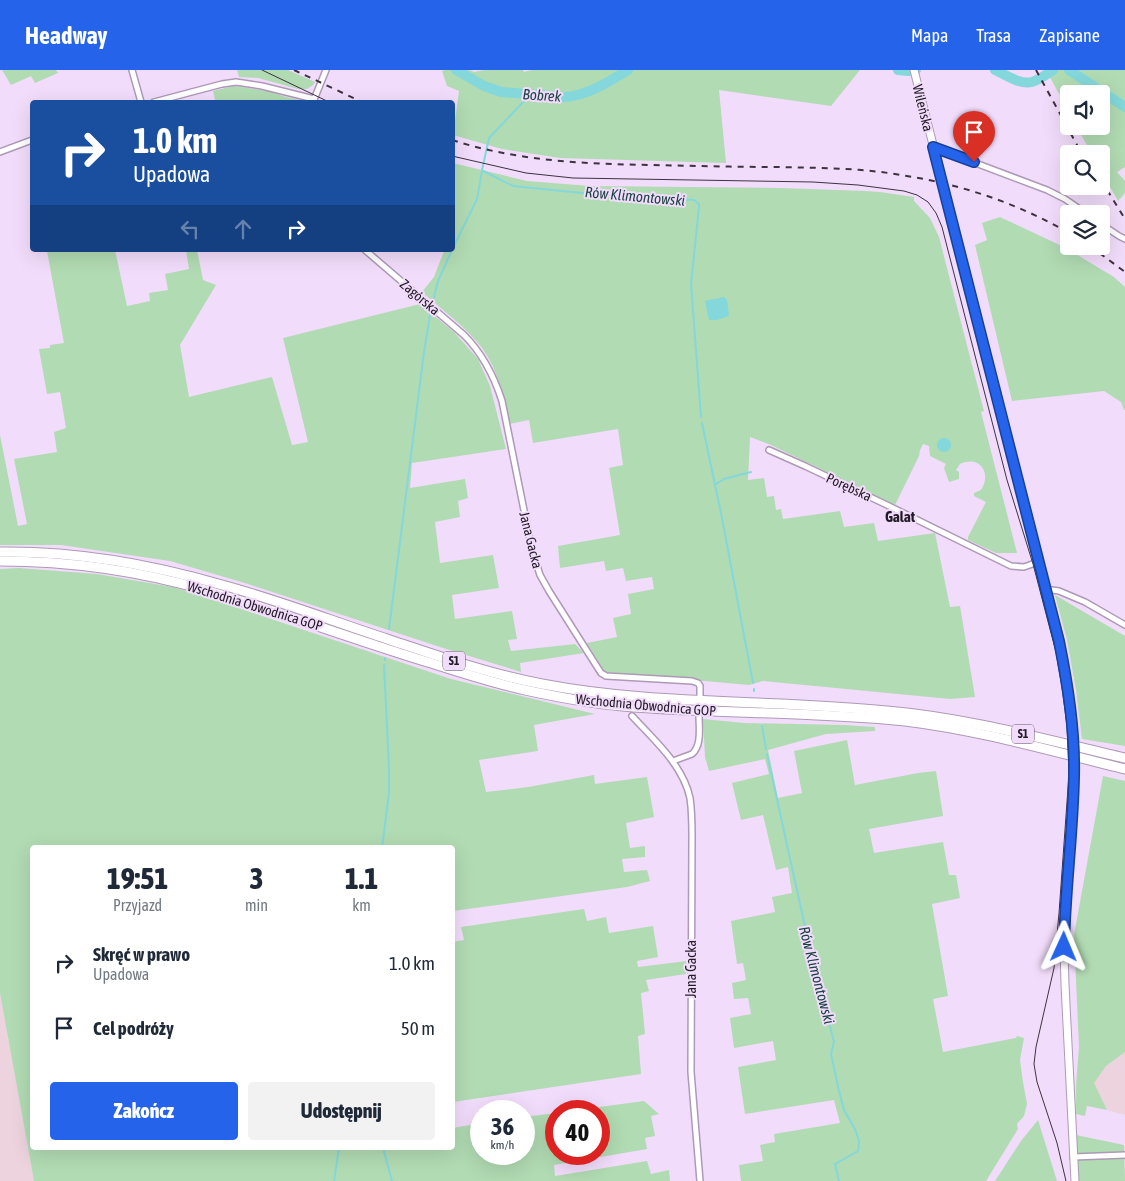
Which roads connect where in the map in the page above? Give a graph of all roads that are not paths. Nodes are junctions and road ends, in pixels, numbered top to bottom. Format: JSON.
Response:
{"nodes":[{"id":1,"x":132,"y":70,"type":"edge"},
{"id":2,"x":326,"y":70,"type":"edge"},
{"id":3,"x":914,"y":70,"type":"edge"},
{"id":4,"x":140,"y":100,"type":"edge"},
{"id":5,"x":161,"y":100,"type":"edge"},
{"id":6,"x":311,"y":100,"type":"edge"},
{"id":7,"x":314,"y":100,"type":"edge"},
{"id":8,"x":30,"y":141,"type":"edge"},
{"id":9,"x":933,"y":147,"type":"junction"},
{"id":10,"x":0,"y":152,"type":"edge"},
{"id":11,"x":1074,"y":205,"type":"edge"},
{"id":12,"x":1110,"y":230,"type":"edge"},
{"id":13,"x":1125,"y":239,"type":"edge"},
{"id":14,"x":367,"y":252,"type":"edge"},
{"id":15,"x":474,"y":346,"type":"joint"},
{"id":16,"x":769,"y":450,"type":"dead end"},
{"id":17,"x":0,"y":552,"type":"edge"},
{"id":18,"x":0,"y":561,"type":"edge"},
{"id":19,"x":1038,"y":562,"type":"junction"},
{"id":20,"x":1046,"y":590,"type":"junction"},
{"id":21,"x":1125,"y":626,"type":"edge"},
{"id":22,"x":700,"y":696,"type":"dead end"},
{"id":23,"x":632,"y":716,"type":"dead end"},
{"id":24,"x":699,"y":716,"type":"dead end"},
{"id":25,"x":1125,"y":758,"type":"edge"},
{"id":26,"x":673,"y":761,"type":"junction"},
{"id":27,"x":1125,"y":769,"type":"edge"},
{"id":28,"x":1125,"y":1155,"type":"edge"},
{"id":29,"x":1074,"y":1158,"type":"junction"},
{"id":30,"x":700,"y":1181,"type":"edge"},
{"id":31,"x":1075,"y":1181,"type":"edge"}],
"edges":[{"from":1,"to":4,"type":"street"},
{"from":2,"to":7,"type":"street"},
{"from":3,"to":9,"type":"street","name":"Wileńska"},
{"from":5,"to":6,"type":"street"},
{"from":8,"to":10,"type":"street"},
{"from":9,"to":11,"type":"street"},
{"from":9,"to":19,"type":"street","name":"Wileńska"},
{"from":12,"to":13,"type":"street"},
{"from":14,"to":15,"type":"street","name":"Zagórska"},
{"from":15,"to":22,"type":"street","name":"Jana Gacka"},
{"from":16,"to":19,"type":"street","name":"Porębska"},
{"from":17,"to":25,"type":"highway","name":"Wschodnia Obwodnica GOP","number":"S1"},
{"from":18,"to":27,"type":"highway","name":"Wschodnia Obwodnica GOP","number":"S1"},
{"from":19,"to":20,"type":"street","name":"Wileńska"},
{"from":20,"to":21,"type":"street"},
{"from":20,"to":29,"type":"street","name":"Wileńska","bridge":true},
{"from":23,"to":26,"type":"street","name":"Jana Gacka"},
{"from":24,"to":26,"type":"street"},
{"from":26,"to":30,"type":"street","name":"Jana Gacka"},
{"from":28,"to":29,"type":"street"},
{"from":29,"to":31,"type":"street","name":"Wileńska"}]}
